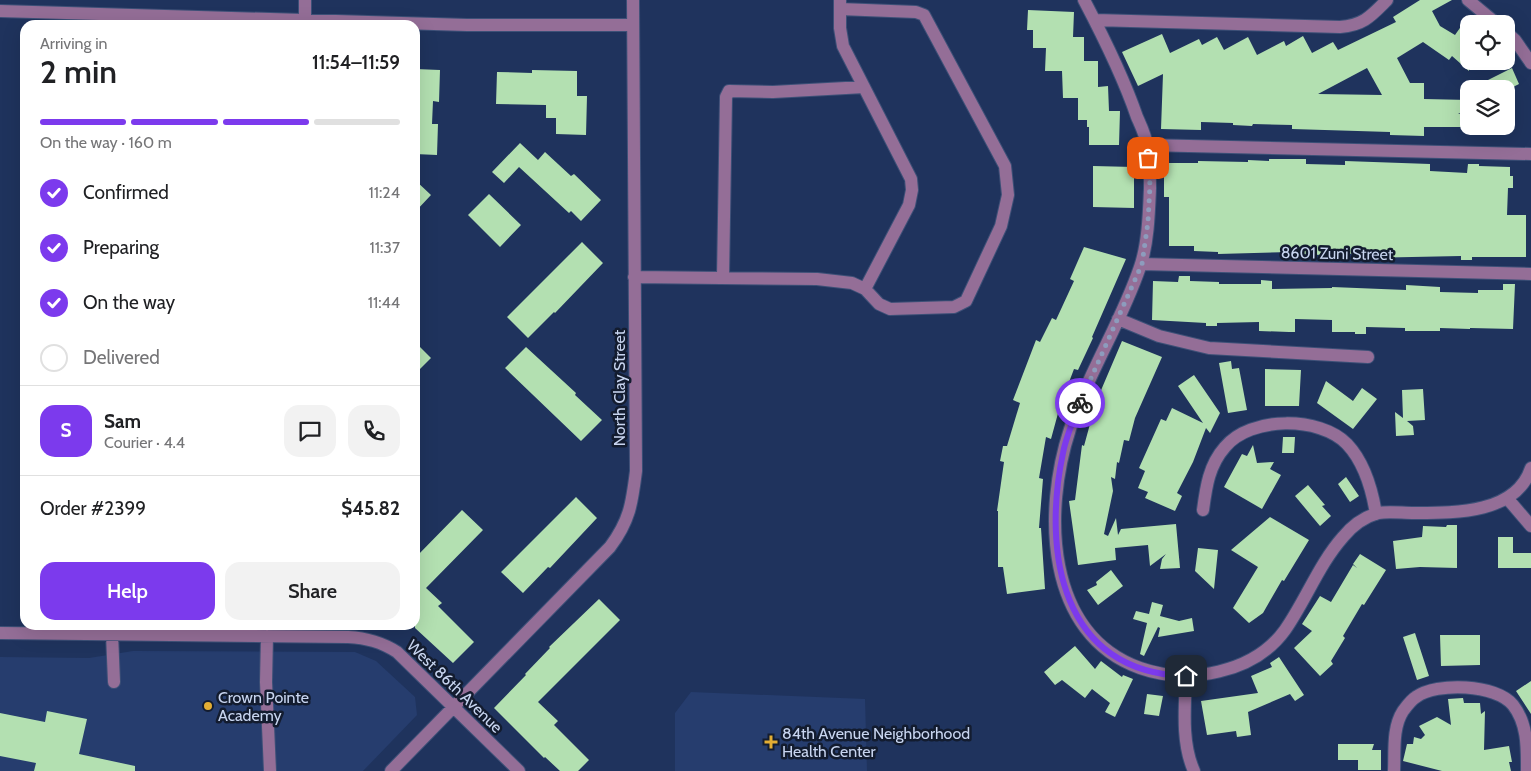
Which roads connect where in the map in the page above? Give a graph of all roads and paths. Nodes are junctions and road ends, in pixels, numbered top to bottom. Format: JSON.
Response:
{"nodes":[{"id":1,"x":305,"y":0,"type":"edge"},
{"id":2,"x":633,"y":0,"type":"edge"},
{"id":3,"x":1084,"y":0,"type":"edge"},
{"id":4,"x":1387,"y":0,"type":"edge"},
{"id":5,"x":1468,"y":0,"type":"edge"},
{"id":6,"x":840,"y":4,"type":"edge"},
{"id":7,"x":0,"y":11,"type":"edge"},
{"id":8,"x":1486,"y":15,"type":"edge"},
{"id":9,"x":229,"y":20,"type":"edge"},
{"id":10,"x":305,"y":20,"type":"edge"},
{"id":11,"x":1094,"y":20,"type":"junction"},
{"id":12,"x":420,"y":24,"type":"edge"},
{"id":13,"x":633,"y":25,"type":"junction"},
{"id":14,"x":1515,"y":40,"type":"edge"},
{"id":15,"x":1531,"y":63,"type":"edge"},
{"id":16,"x":864,"y":87,"type":"junction"},
{"id":17,"x":1147,"y":145,"type":"junction"},
{"id":18,"x":1531,"y":154,"type":"edge"},
{"id":19,"x":1142,"y":264,"type":"junction"},
{"id":20,"x":1531,"y":274,"type":"edge"},
{"id":21,"x":634,"y":277,"type":"junction"},
{"id":22,"x":723,"y":278,"type":"junction"},
{"id":23,"x":865,"y":289,"type":"junction"},
{"id":24,"x":1118,"y":319,"type":"junction"},
{"id":25,"x":1368,"y":356,"type":"dead end"},
{"id":26,"x":1531,"y":468,"type":"edge"},
{"id":27,"x":1528,"y":483,"type":"edge"},
{"id":28,"x":1507,"y":498,"type":"junction"},
{"id":29,"x":1203,"y":510,"type":"dead end"},
{"id":30,"x":1376,"y":514,"type":"junction"},
{"id":31,"x":1531,"y":526,"type":"edge"},
{"id":32,"x":299,"y":631,"type":"edge"},
{"id":33,"x":0,"y":633,"type":"edge"},
{"id":34,"x":112,"y":634,"type":"junction"},
{"id":35,"x":267,"y":636,"type":"junction"},
{"id":36,"x":1186,"y":676,"type":"junction"},
{"id":37,"x":114,"y":682,"type":"dead end"},
{"id":38,"x":454,"y":706,"type":"junction"},
{"id":39,"x":270,"y":771,"type":"edge"},
{"id":40,"x":391,"y":771,"type":"edge"},
{"id":41,"x":519,"y":771,"type":"edge"},
{"id":42,"x":1194,"y":771,"type":"edge"},
{"id":43,"x":1394,"y":771,"type":"edge"},
{"id":44,"x":1527,"y":771,"type":"edge"}],
"edges":[{"from":1,"to":10,"type":"street"},
{"from":2,"to":13,"type":"street","name":"North Clay Street"},
{"from":3,"to":11,"type":"street"},
{"from":4,"to":11,"type":"street"},
{"from":5,"to":8,"type":"street"},
{"from":6,"to":16,"type":"street"},
{"from":6,"to":23,"type":"street"},
{"from":7,"to":9,"type":"street"},
{"from":11,"to":17,"type":"street"},
{"from":12,"to":13,"type":"street"},
{"from":13,"to":21,"type":"street","name":"North Clay Street"},
{"from":14,"to":15,"type":"street"},
{"from":16,"to":22,"type":"street"},
{"from":16,"to":23,"type":"street"},
{"from":17,"to":18,"type":"street"},
{"from":17,"to":19,"type":"street"},
{"from":19,"to":20,"type":"street","name":"8601 Zuni Street"},
{"from":19,"to":24,"type":"street"},
{"from":21,"to":22,"type":"street"},
{"from":21,"to":38,"type":"street","name":"North Clay Street"},
{"from":22,"to":23,"type":"street"},
{"from":24,"to":25,"type":"street"},
{"from":24,"to":36,"type":"street"},
{"from":26,"to":27,"type":"street"},
{"from":27,"to":28,"type":"street"},
{"from":28,"to":30,"type":"street"},
{"from":28,"to":31,"type":"street"},
{"from":29,"to":30,"type":"street"},
{"from":30,"to":36,"type":"street"},
{"from":32,"to":35,"type":"street","name":"West 86th Avenue"},
{"from":32,"to":38,"type":"street","name":"West 86th Avenue"},
{"from":33,"to":34,"type":"street","name":"West 86th Avenue"},
{"from":34,"to":35,"type":"street","name":"West 86th Avenue"},
{"from":34,"to":37,"type":"street"},
{"from":35,"to":39,"type":"street"},
{"from":36,"to":42,"type":"street"},
{"from":38,"to":40,"type":"street","name":"North Clay Street"},
{"from":38,"to":41,"type":"street","name":"West 86th Avenue"},
{"from":43,"to":44,"type":"street"}]}
